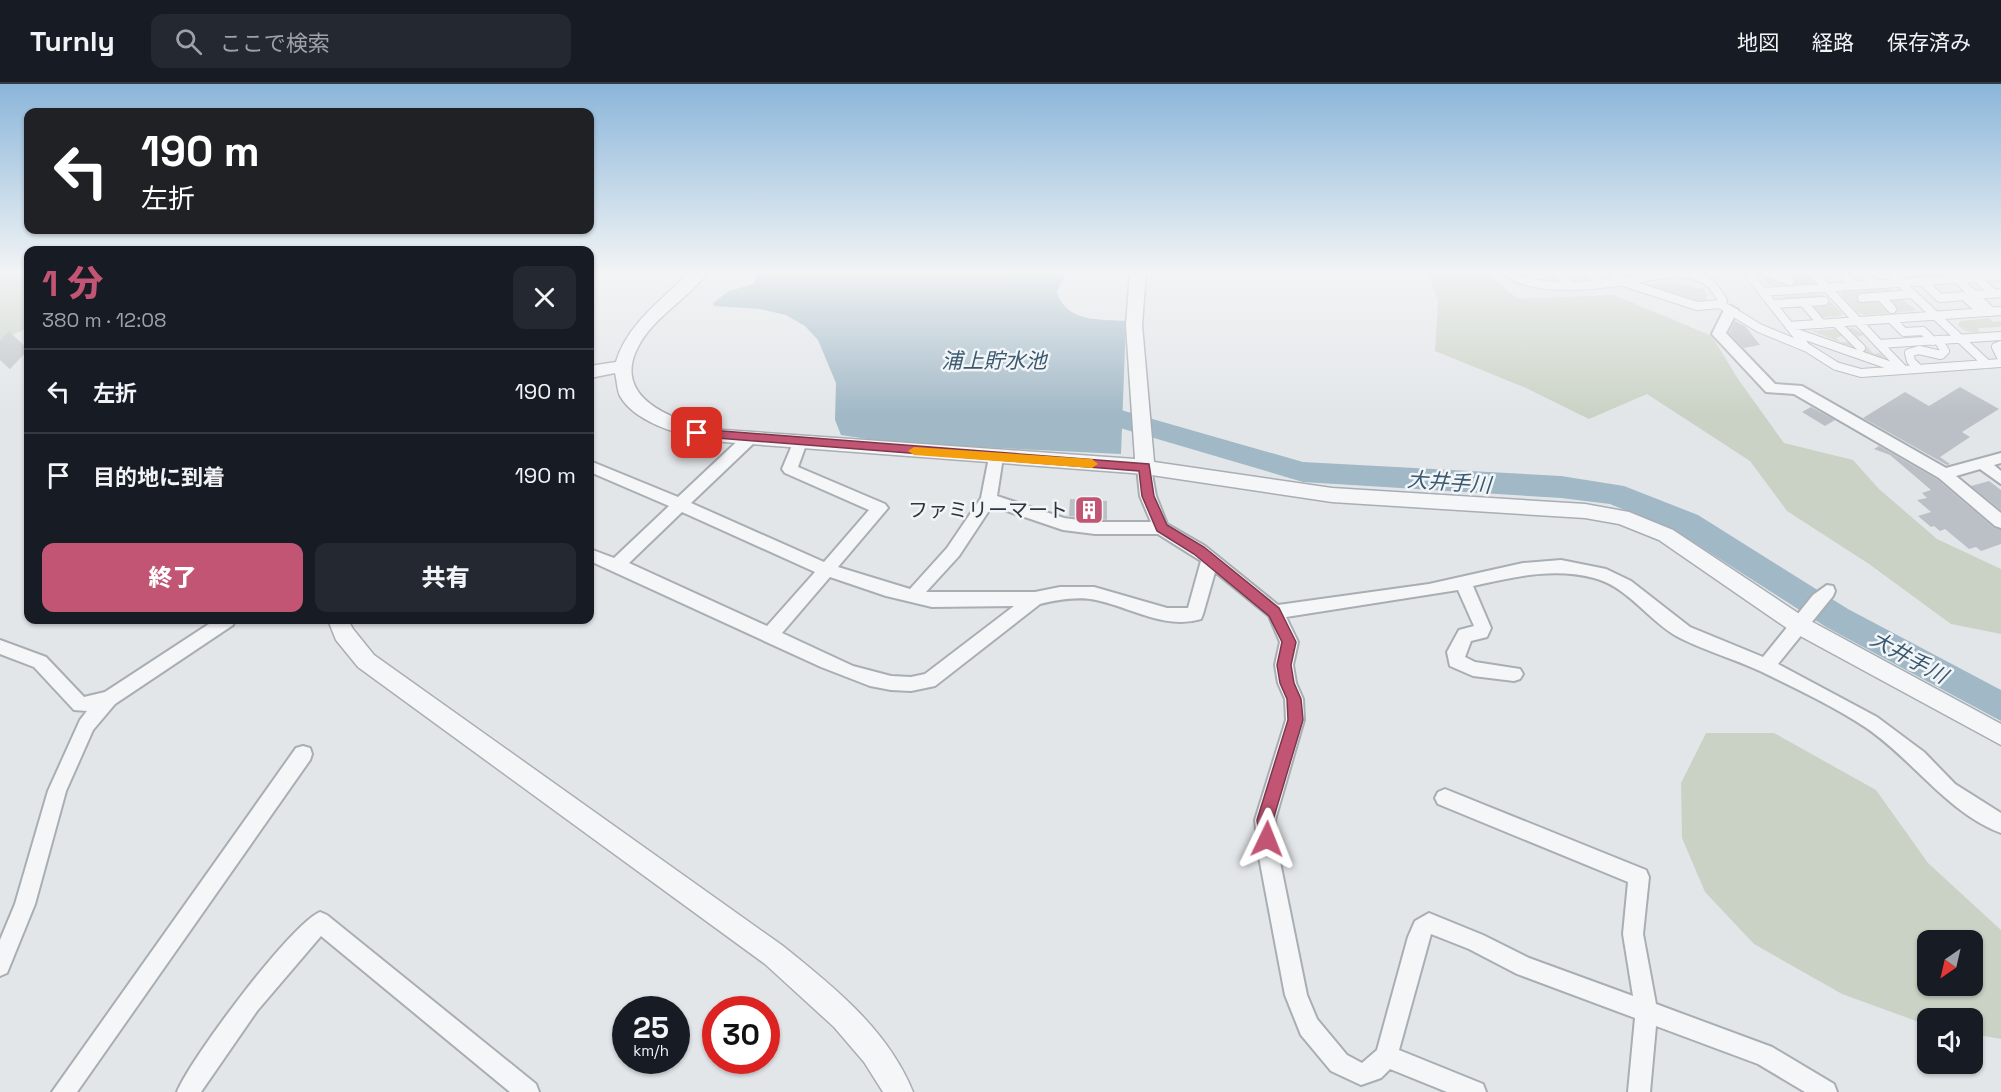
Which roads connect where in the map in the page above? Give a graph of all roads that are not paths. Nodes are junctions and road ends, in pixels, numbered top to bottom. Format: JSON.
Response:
{"nodes":[{"id":1,"x":651,"y":319,"type":"edge"},
{"id":2,"x":1134,"y":319,"type":"edge"},
{"id":3,"x":1722,"y":319,"type":"edge"},
{"id":4,"x":1744,"y":319,"type":"edge"},
{"id":5,"x":1784,"y":319,"type":"edge"},
{"id":6,"x":1818,"y":319,"type":"edge"},
{"id":7,"x":1891,"y":319,"type":"joint"},
{"id":8,"x":1938,"y":319,"type":"edge"},
{"id":9,"x":1857,"y":321,"type":"junction"},
{"id":10,"x":1836,"y":323,"type":"junction"},
{"id":11,"x":1822,"y":324,"type":"junction"},
{"id":12,"x":1792,"y":329,"type":"junction"},
{"id":13,"x":2001,"y":336,"type":"edge"},
{"id":14,"x":1851,"y":339,"type":"junction"},
{"id":15,"x":1960,"y":339,"type":"junction"},
{"id":16,"x":1840,"y":340,"type":"dead end"},
{"id":17,"x":1935,"y":340,"type":"junction"},
{"id":18,"x":1879,"y":344,"type":"junction"},
{"id":19,"x":2001,"y":345,"type":"edge"},
{"id":20,"x":1806,"y":347,"type":"junction"},
{"id":21,"x":1861,"y":348,"type":"dead end"},
{"id":22,"x":2001,"y":357,"type":"edge"},
{"id":23,"x":2001,"y":363,"type":"edge"},
{"id":24,"x":1987,"y":364,"type":"junction"},
{"id":25,"x":623,"y":366,"type":"junction"},
{"id":26,"x":1919,"y":369,"type":"junction"},
{"id":27,"x":1904,"y":370,"type":"junction"},
{"id":28,"x":594,"y":371,"type":"edge"},
{"id":29,"x":750,"y":438,"type":"junction"},
{"id":30,"x":800,"y":442,"type":"junction"},
{"id":31,"x":996,"y":457,"type":"junction"},
{"id":32,"x":2001,"y":458,"type":"edge"},
{"id":33,"x":1982,"y":463,"type":"junction"},
{"id":34,"x":1145,"y":467,"type":"junction"},
{"id":35,"x":594,"y":468,"type":"edge"},
{"id":36,"x":1944,"y":474,"type":"junction"},
{"id":37,"x":2001,"y":479,"type":"edge"},
{"id":38,"x":989,"y":499,"type":"junction"},
{"id":39,"x":682,"y":505,"type":"junction"},
{"id":40,"x":2001,"y":522,"type":"edge"},
{"id":41,"x":1161,"y":528,"type":"junction"},
{"id":42,"x":594,"y":556,"type":"edge"},
{"id":43,"x":1210,"y":560,"type":"junction"},
{"id":44,"x":618,"y":565,"type":"junction"},
{"id":45,"x":827,"y":572,"type":"junction"},
{"id":46,"x":1463,"y":582,"type":"junction"},
{"id":47,"x":1827,"y":591,"type":"dead end"},
{"id":48,"x":914,"y":596,"type":"junction"},
{"id":49,"x":1035,"y":599,"type":"junction"},
{"id":50,"x":1275,"y":612,"type":"junction"},
{"id":51,"x":1804,"y":617,"type":"junction"},
{"id":52,"x":221,"y":624,"type":"edge"},
{"id":53,"x":340,"y":624,"type":"edge"},
{"id":54,"x":770,"y":635,"type":"junction"},
{"id":55,"x":0,"y":647,"type":"edge"},
{"id":56,"x":1766,"y":666,"type":"junction"},
{"id":57,"x":1514,"y":674,"type":"dead end"},
{"id":58,"x":109,"y":699,"type":"junction"},
{"id":59,"x":2001,"y":735,"type":"edge"},
{"id":60,"x":303,"y":754,"type":"dead end"},
{"id":61,"x":1445,"y":798,"type":"dead end"},
{"id":62,"x":2001,"y":824,"type":"edge"},
{"id":63,"x":0,"y":966,"type":"edge"},
{"id":64,"x":1646,"y":1011,"type":"junction"},
{"id":65,"x":1386,"y":1056,"type":"junction"},
{"id":66,"x":63,"y":1092,"type":"edge"},
{"id":67,"x":188,"y":1092,"type":"edge"},
{"id":68,"x":528,"y":1092,"type":"edge"},
{"id":69,"x":899,"y":1092,"type":"edge"},
{"id":70,"x":1475,"y":1092,"type":"edge"},
{"id":71,"x":1639,"y":1092,"type":"edge"},
{"id":72,"x":1826,"y":1092,"type":"edge"}],
"edges":[{"from":1,"to":25,"type":"street"},
{"from":2,"to":34,"type":"street"},
{"from":3,"to":36,"type":"street"},
{"from":4,"to":20,"type":"lane"},
{"from":5,"to":12,"type":"lane"},
{"from":6,"to":11,"type":"lane"},
{"from":7,"to":9,"type":"lane"},
{"from":7,"to":17,"type":"lane"},
{"from":8,"to":15,"type":"lane"},
{"from":9,"to":10,"type":"lane"},
{"from":9,"to":18,"type":"lane"},
{"from":10,"to":11,"type":"lane"},
{"from":10,"to":14,"type":"lane"},
{"from":11,"to":12,"type":"lane"},
{"from":12,"to":20,"type":"lane"},
{"from":12,"to":27,"type":"lane"},
{"from":13,"to":15,"type":"lane"},
{"from":14,"to":16,"type":"lane"},
{"from":14,"to":21,"type":"lane"},
{"from":15,"to":17,"type":"lane"},
{"from":15,"to":24,"type":"lane"},
{"from":17,"to":18,"type":"lane"},
{"from":17,"to":26,"type":"lane"},
{"from":18,"to":27,"type":"lane"},
{"from":19,"to":22,"type":"lane"},
{"from":20,"to":27,"type":"lane"},
{"from":23,"to":24,"type":"lane"},
{"from":24,"to":26,"type":"lane"},
{"from":25,"to":28,"type":"street"},
{"from":25,"to":29,"type":"street"},
{"from":26,"to":27,"type":"lane"},
{"from":29,"to":30,"type":"street"},
{"from":29,"to":39,"type":"street"},
{"from":30,"to":31,"type":"street"},
{"from":30,"to":45,"type":"street"},
{"from":31,"to":34,"type":"street"},
{"from":31,"to":38,"type":"street"},
{"from":32,"to":33,"type":"street"},
{"from":33,"to":36,"type":"street"},
{"from":33,"to":37,"type":"street"},
{"from":34,"to":41,"type":"street"},
{"from":34,"to":51,"type":"street"},
{"from":35,"to":39,"type":"street"},
{"from":36,"to":40,"type":"street"},
{"from":38,"to":41,"type":"street"},
{"from":38,"to":48,"type":"street"},
{"from":39,"to":44,"type":"street"},
{"from":39,"to":45,"type":"street"},
{"from":41,"to":43,"type":"street"},
{"from":42,"to":44,"type":"street"},
{"from":43,"to":49,"type":"street"},
{"from":43,"to":50,"type":"street"},
{"from":44,"to":54,"type":"street"},
{"from":45,"to":48,"type":"street"},
{"from":45,"to":54,"type":"street"},
{"from":46,"to":50,"type":"street"},
{"from":46,"to":56,"type":"street"},
{"from":46,"to":57,"type":"street"},
{"from":47,"to":51,"type":"street"},
{"from":48,"to":49,"type":"street"},
{"from":49,"to":54,"type":"street"},
{"from":50,"to":65,"type":"street"},
{"from":51,"to":56,"type":"street"},
{"from":51,"to":59,"type":"street"},
{"from":52,"to":58,"type":"street"},
{"from":53,"to":69,"type":"street"},
{"from":55,"to":58,"type":"street"},
{"from":56,"to":62,"type":"street"},
{"from":58,"to":63,"type":"street"},
{"from":60,"to":66,"type":"street"},
{"from":61,"to":64,"type":"street"},
{"from":64,"to":65,"type":"street"},
{"from":64,"to":71,"type":"street"},
{"from":64,"to":72,"type":"street"},
{"from":65,"to":70,"type":"street"},
{"from":67,"to":68,"type":"street"}]}
